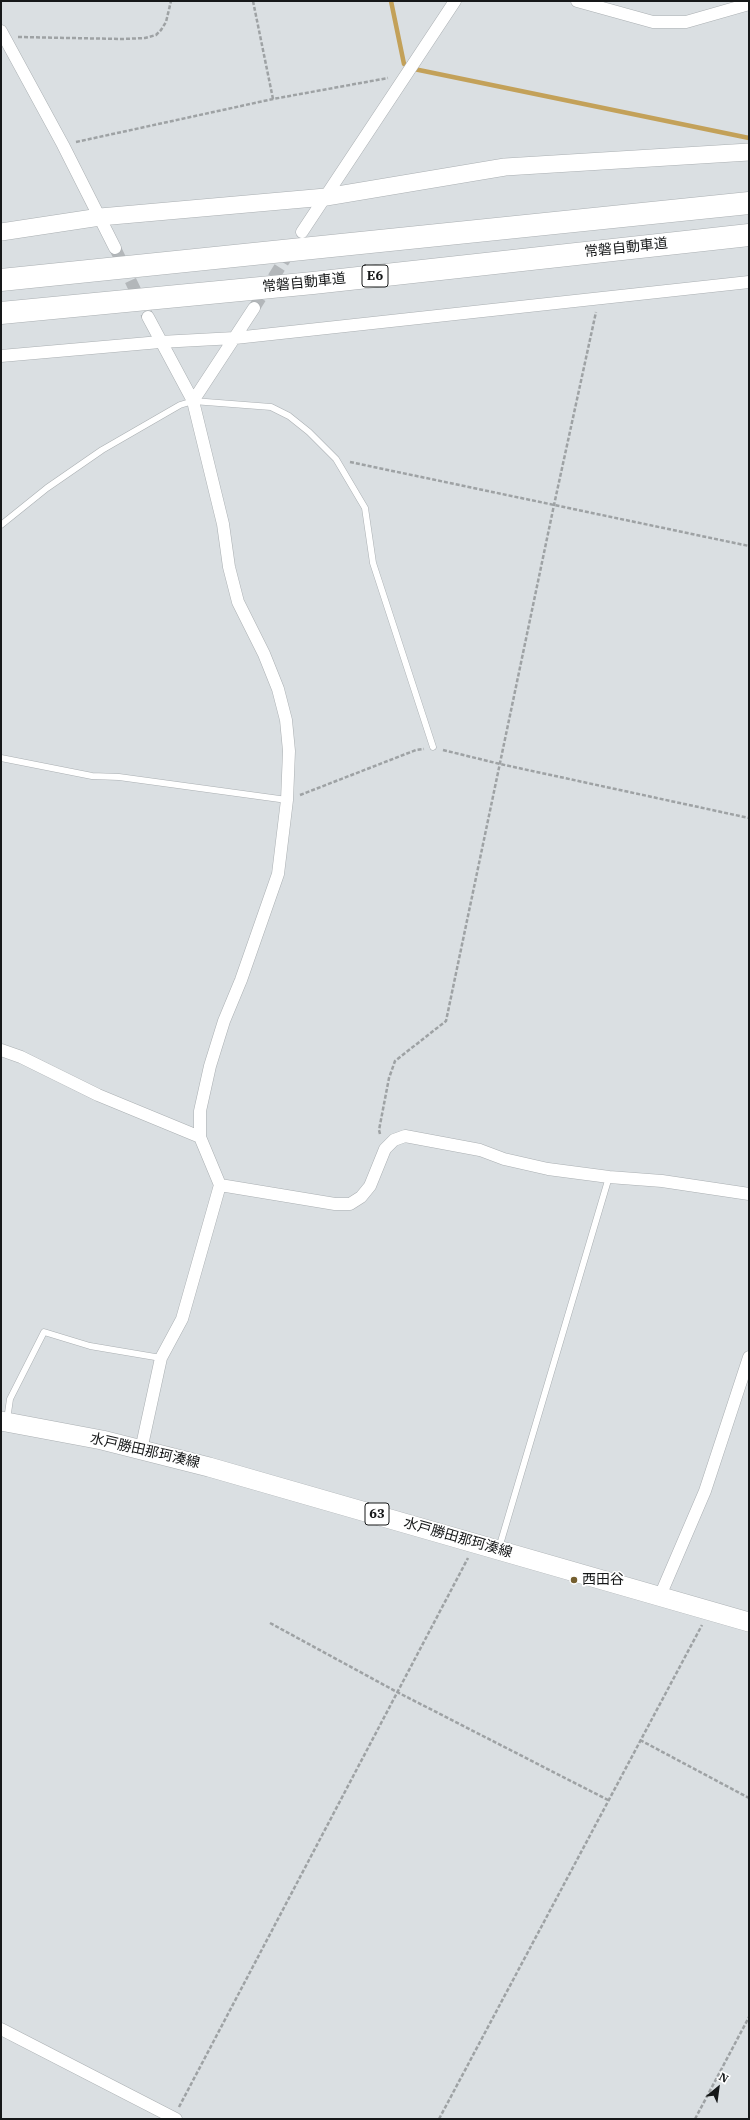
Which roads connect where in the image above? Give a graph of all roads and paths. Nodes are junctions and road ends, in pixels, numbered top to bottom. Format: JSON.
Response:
{"nodes":[{"id":1,"x":171,"y":1,"type":"edge"},
{"id":2,"x":253,"y":1,"type":"edge"},
{"id":3,"x":455,"y":1,"type":"edge"},
{"id":4,"x":578,"y":1,"type":"edge"},
{"id":5,"x":749,"y":4,"type":"edge"},
{"id":6,"x":4,"y":34,"type":"edge"},
{"id":7,"x":403,"y":79,"type":"junction"},
{"id":8,"x":273,"y":99,"type":"junction"},
{"id":9,"x":63,"y":145,"type":"junction"},
{"id":10,"x":749,"y":152,"type":"edge"},
{"id":11,"x":326,"y":197,"type":"junction"},
{"id":12,"x":749,"y":204,"type":"edge"},
{"id":13,"x":100,"y":217,"type":"junction"},
{"id":14,"x":1,"y":232,"type":"edge"},
{"id":15,"x":302,"y":232,"type":"dead end"},
{"id":16,"x":749,"y":235,"type":"edge"},
{"id":17,"x":115,"y":248,"type":"tunnel mouth"},
{"id":18,"x":1,"y":280,"type":"edge"},
{"id":19,"x":749,"y":282,"type":"edge"},
{"id":20,"x":599,"y":298,"type":"junction"},
{"id":21,"x":254,"y":308,"type":"tunnel mouth"},
{"id":22,"x":1,"y":313,"type":"edge"},
{"id":23,"x":148,"y":317,"type":"tunnel mouth"},
{"id":24,"x":235,"y":338,"type":"junction"},
{"id":25,"x":160,"y":342,"type":"junction"},
{"id":26,"x":1,"y":356,"type":"edge"},
{"id":27,"x":192,"y":401,"type":"junction"},
{"id":28,"x":336,"y":459,"type":"junction"},
{"id":29,"x":554,"y":505,"type":"junction"},
{"id":30,"x":1,"y":525,"type":"edge"},
{"id":31,"x":749,"y":546,"type":"edge"},
{"id":32,"x":433,"y":747,"type":"junction"},
{"id":33,"x":1,"y":758,"type":"edge"},
{"id":34,"x":500,"y":764,"type":"junction"},
{"id":35,"x":287,"y":800,"type":"junction"},
{"id":36,"x":749,"y":818,"type":"edge"},
{"id":37,"x":1,"y":1050,"type":"edge"},
{"id":38,"x":200,"y":1137,"type":"junction"},
{"id":39,"x":385,"y":1149,"type":"junction"},
{"id":40,"x":609,"y":1177,"type":"junction"},
{"id":41,"x":220,"y":1185,"type":"junction"},
{"id":42,"x":749,"y":1194,"type":"edge"},
{"id":43,"x":749,"y":1357,"type":"edge"},
{"id":44,"x":160,"y":1358,"type":"junction"},
{"id":45,"x":4,"y":1421,"type":"edge"},
{"id":46,"x":141,"y":1450,"type":"junction"},
{"id":47,"x":476,"y":1543,"type":"junction"},
{"id":48,"x":498,"y":1549,"type":"junction"},
{"id":49,"x":660,"y":1596,"type":"junction"},
{"id":50,"x":709,"y":1611,"type":"junction"},
{"id":51,"x":749,"y":1622,"type":"edge"},
{"id":52,"x":270,"y":1623,"type":"dead end"},
{"id":53,"x":398,"y":1692,"type":"junction"},
{"id":54,"x":640,"y":1740,"type":"junction"},
{"id":55,"x":749,"y":1798,"type":"edge"},
{"id":56,"x":608,"y":1800,"type":"junction"},
{"id":57,"x":749,"y":2018,"type":"edge"},
{"id":58,"x":1,"y":2029,"type":"edge"},
{"id":59,"x":175,"y":2118,"type":"edge"},
{"id":60,"x":439,"y":2119,"type":"edge"},
{"id":61,"x":695,"y":2119,"type":"edge"}],
"edges":[{"from":1,"to":6,"type":"path"},
{"from":2,"to":8,"type":"path"},
{"from":3,"to":7,"type":"street"},
{"from":4,"to":5,"type":"street"},
{"from":6,"to":9,"type":"street"},
{"from":7,"to":8,"type":"path"},
{"from":7,"to":11,"type":"street"},
{"from":8,"to":9,"type":"path"},
{"from":9,"to":13,"type":"street"},
{"from":10,"to":11,"type":"street"},
{"from":11,"to":13,"type":"street"},
{"from":11,"to":15,"type":"street"},
{"from":12,"to":18,"type":"highway"},
{"from":13,"to":14,"type":"street"},
{"from":13,"to":17,"type":"street"},
{"from":16,"to":22,"type":"highway","name":"常磐自動車道","number":"E6"},
{"from":19,"to":20,"type":"street"},
{"from":20,"to":24,"type":"street"},
{"from":20,"to":29,"type":"path"},
{"from":21,"to":24,"type":"street"},
{"from":23,"to":25,"type":"street"},
{"from":24,"to":25,"type":"street"},
{"from":24,"to":27,"type":"street"},
{"from":25,"to":26,"type":"street"},
{"from":25,"to":27,"type":"street"},
{"from":27,"to":28,"type":"lane"},
{"from":27,"to":30,"type":"lane"},
{"from":27,"to":35,"type":"street"},
{"from":28,"to":29,"type":"path"},
{"from":28,"to":32,"type":"lane"},
{"from":29,"to":31,"type":"path"},
{"from":29,"to":34,"type":"path"},
{"from":32,"to":34,"type":"path"},
{"from":32,"to":35,"type":"path"},
{"from":33,"to":35,"type":"lane"},
{"from":34,"to":36,"type":"path"},
{"from":34,"to":39,"type":"path"},
{"from":35,"to":38,"type":"street"},
{"from":37,"to":38,"type":"street"},
{"from":38,"to":41,"type":"street"},
{"from":39,"to":40,"type":"street"},
{"from":39,"to":41,"type":"street"},
{"from":40,"to":42,"type":"street"},
{"from":40,"to":48,"type":"lane"},
{"from":41,"to":44,"type":"street"},
{"from":43,"to":49,"type":"street"},
{"from":44,"to":45,"type":"lane"},
{"from":44,"to":46,"type":"street"},
{"from":45,"to":46,"type":"main road","name":"水戸勝田那珂湊線","number":"63"},
{"from":46,"to":47,"type":"main road","name":"水戸勝田那珂湊線","number":"63"},
{"from":47,"to":48,"type":"main road","name":"水戸勝田那珂湊線","number":"63"},
{"from":47,"to":53,"type":"path"},
{"from":48,"to":49,"type":"main road","name":"水戸勝田那珂湊線","number":"63"},
{"from":49,"to":50,"type":"main road","name":"水戸勝田那珂湊線","number":"63"},
{"from":50,"to":51,"type":"main road","name":"水戸勝田那珂湊線","number":"63"},
{"from":50,"to":54,"type":"path"},
{"from":52,"to":53,"type":"path"},
{"from":53,"to":56,"type":"path"},
{"from":53,"to":59,"type":"path"},
{"from":54,"to":55,"type":"path"},
{"from":54,"to":56,"type":"path"},
{"from":56,"to":60,"type":"path"},
{"from":57,"to":61,"type":"path"},
{"from":58,"to":59,"type":"street"}]}
